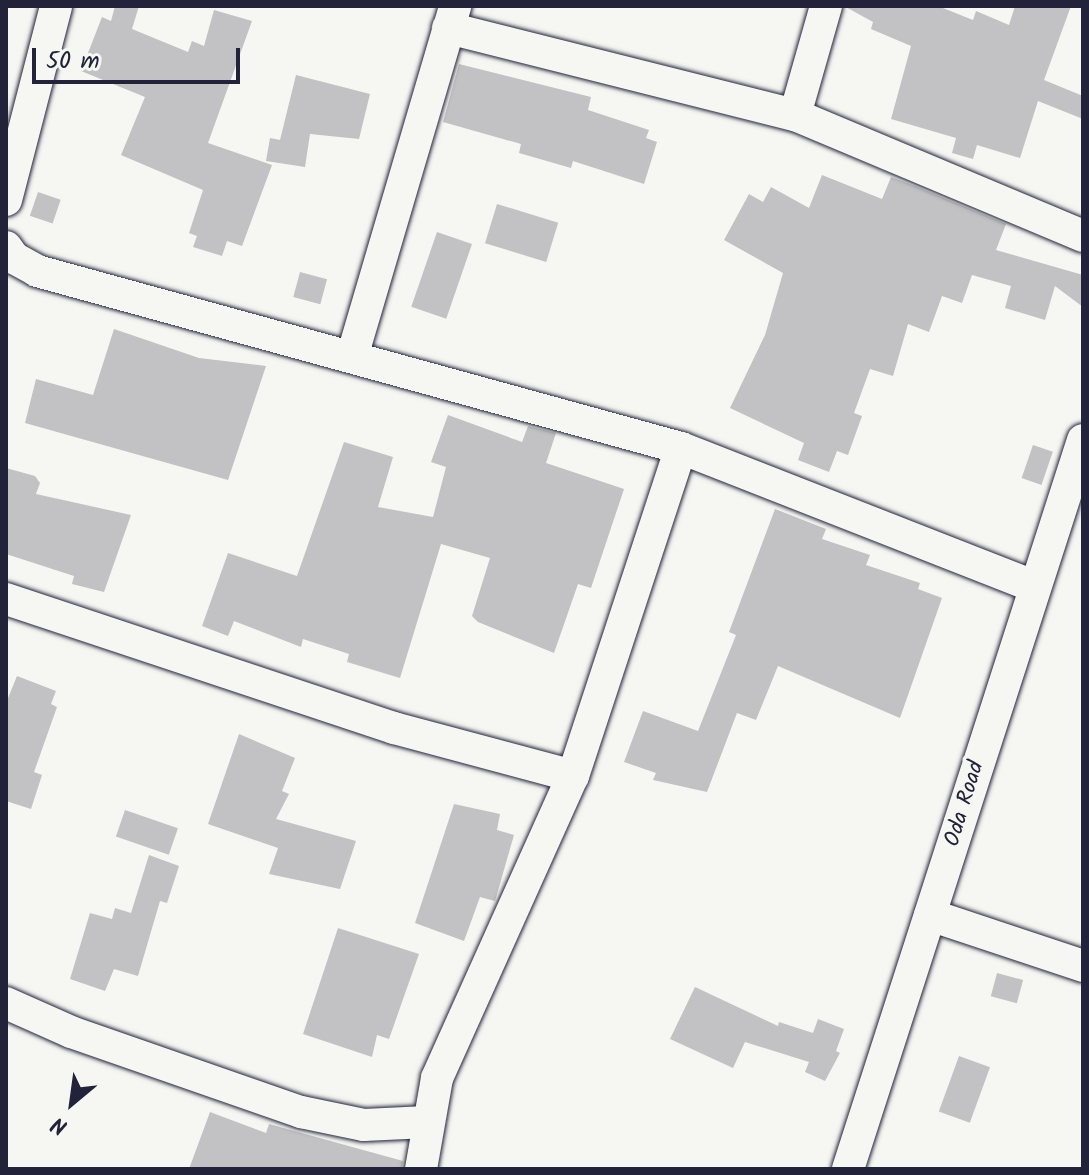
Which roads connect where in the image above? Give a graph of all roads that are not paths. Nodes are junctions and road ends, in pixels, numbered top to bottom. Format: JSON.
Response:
{"nodes":[{"id":1,"x":56,"y":6,"type":"edge"},
{"id":2,"x":826,"y":6,"type":"edge"},
{"id":3,"x":452,"y":17,"type":"edge"},
{"id":4,"x":795,"y":115,"type":"junction"},
{"id":5,"x":6,"y":200,"type":"edge"},
{"id":6,"x":1083,"y":236,"type":"edge"},
{"id":7,"x":6,"y":247,"type":"edge"},
{"id":8,"x":352,"y":357,"type":"junction"},
{"id":9,"x":1083,"y":440,"type":"edge"},
{"id":10,"x":681,"y":448,"type":"junction"},
{"id":11,"x":1033,"y":586,"type":"junction"},
{"id":12,"x":6,"y":599,"type":"edge"},
{"id":13,"x":573,"y":776,"type":"junction"},
{"id":14,"x":930,"y":915,"type":"junction"},
{"id":15,"x":1083,"y":966,"type":"edge"},
{"id":16,"x":6,"y":1003,"type":"edge"},
{"id":17,"x":427,"y":1122,"type":"junction"},
{"id":18,"x":421,"y":1169,"type":"edge"},
{"id":19,"x":848,"y":1169,"type":"edge"}],
"edges":[{"from":1,"to":5,"type":"street"},
{"from":2,"to":4,"type":"street"},
{"from":3,"to":4,"type":"street"},
{"from":3,"to":8,"type":"street"},
{"from":4,"to":6,"type":"street"},
{"from":7,"to":8,"type":"street"},
{"from":8,"to":10,"type":"street"},
{"from":9,"to":11,"type":"street","name":"Oda Road"},
{"from":10,"to":11,"type":"street"},
{"from":10,"to":13,"type":"street"},
{"from":11,"to":14,"type":"street","name":"Oda Road"},
{"from":12,"to":13,"type":"street"},
{"from":13,"to":17,"type":"street"},
{"from":14,"to":15,"type":"street"},
{"from":14,"to":19,"type":"street","name":"Oda Road"},
{"from":16,"to":17,"type":"street"},
{"from":17,"to":18,"type":"street"}]}
